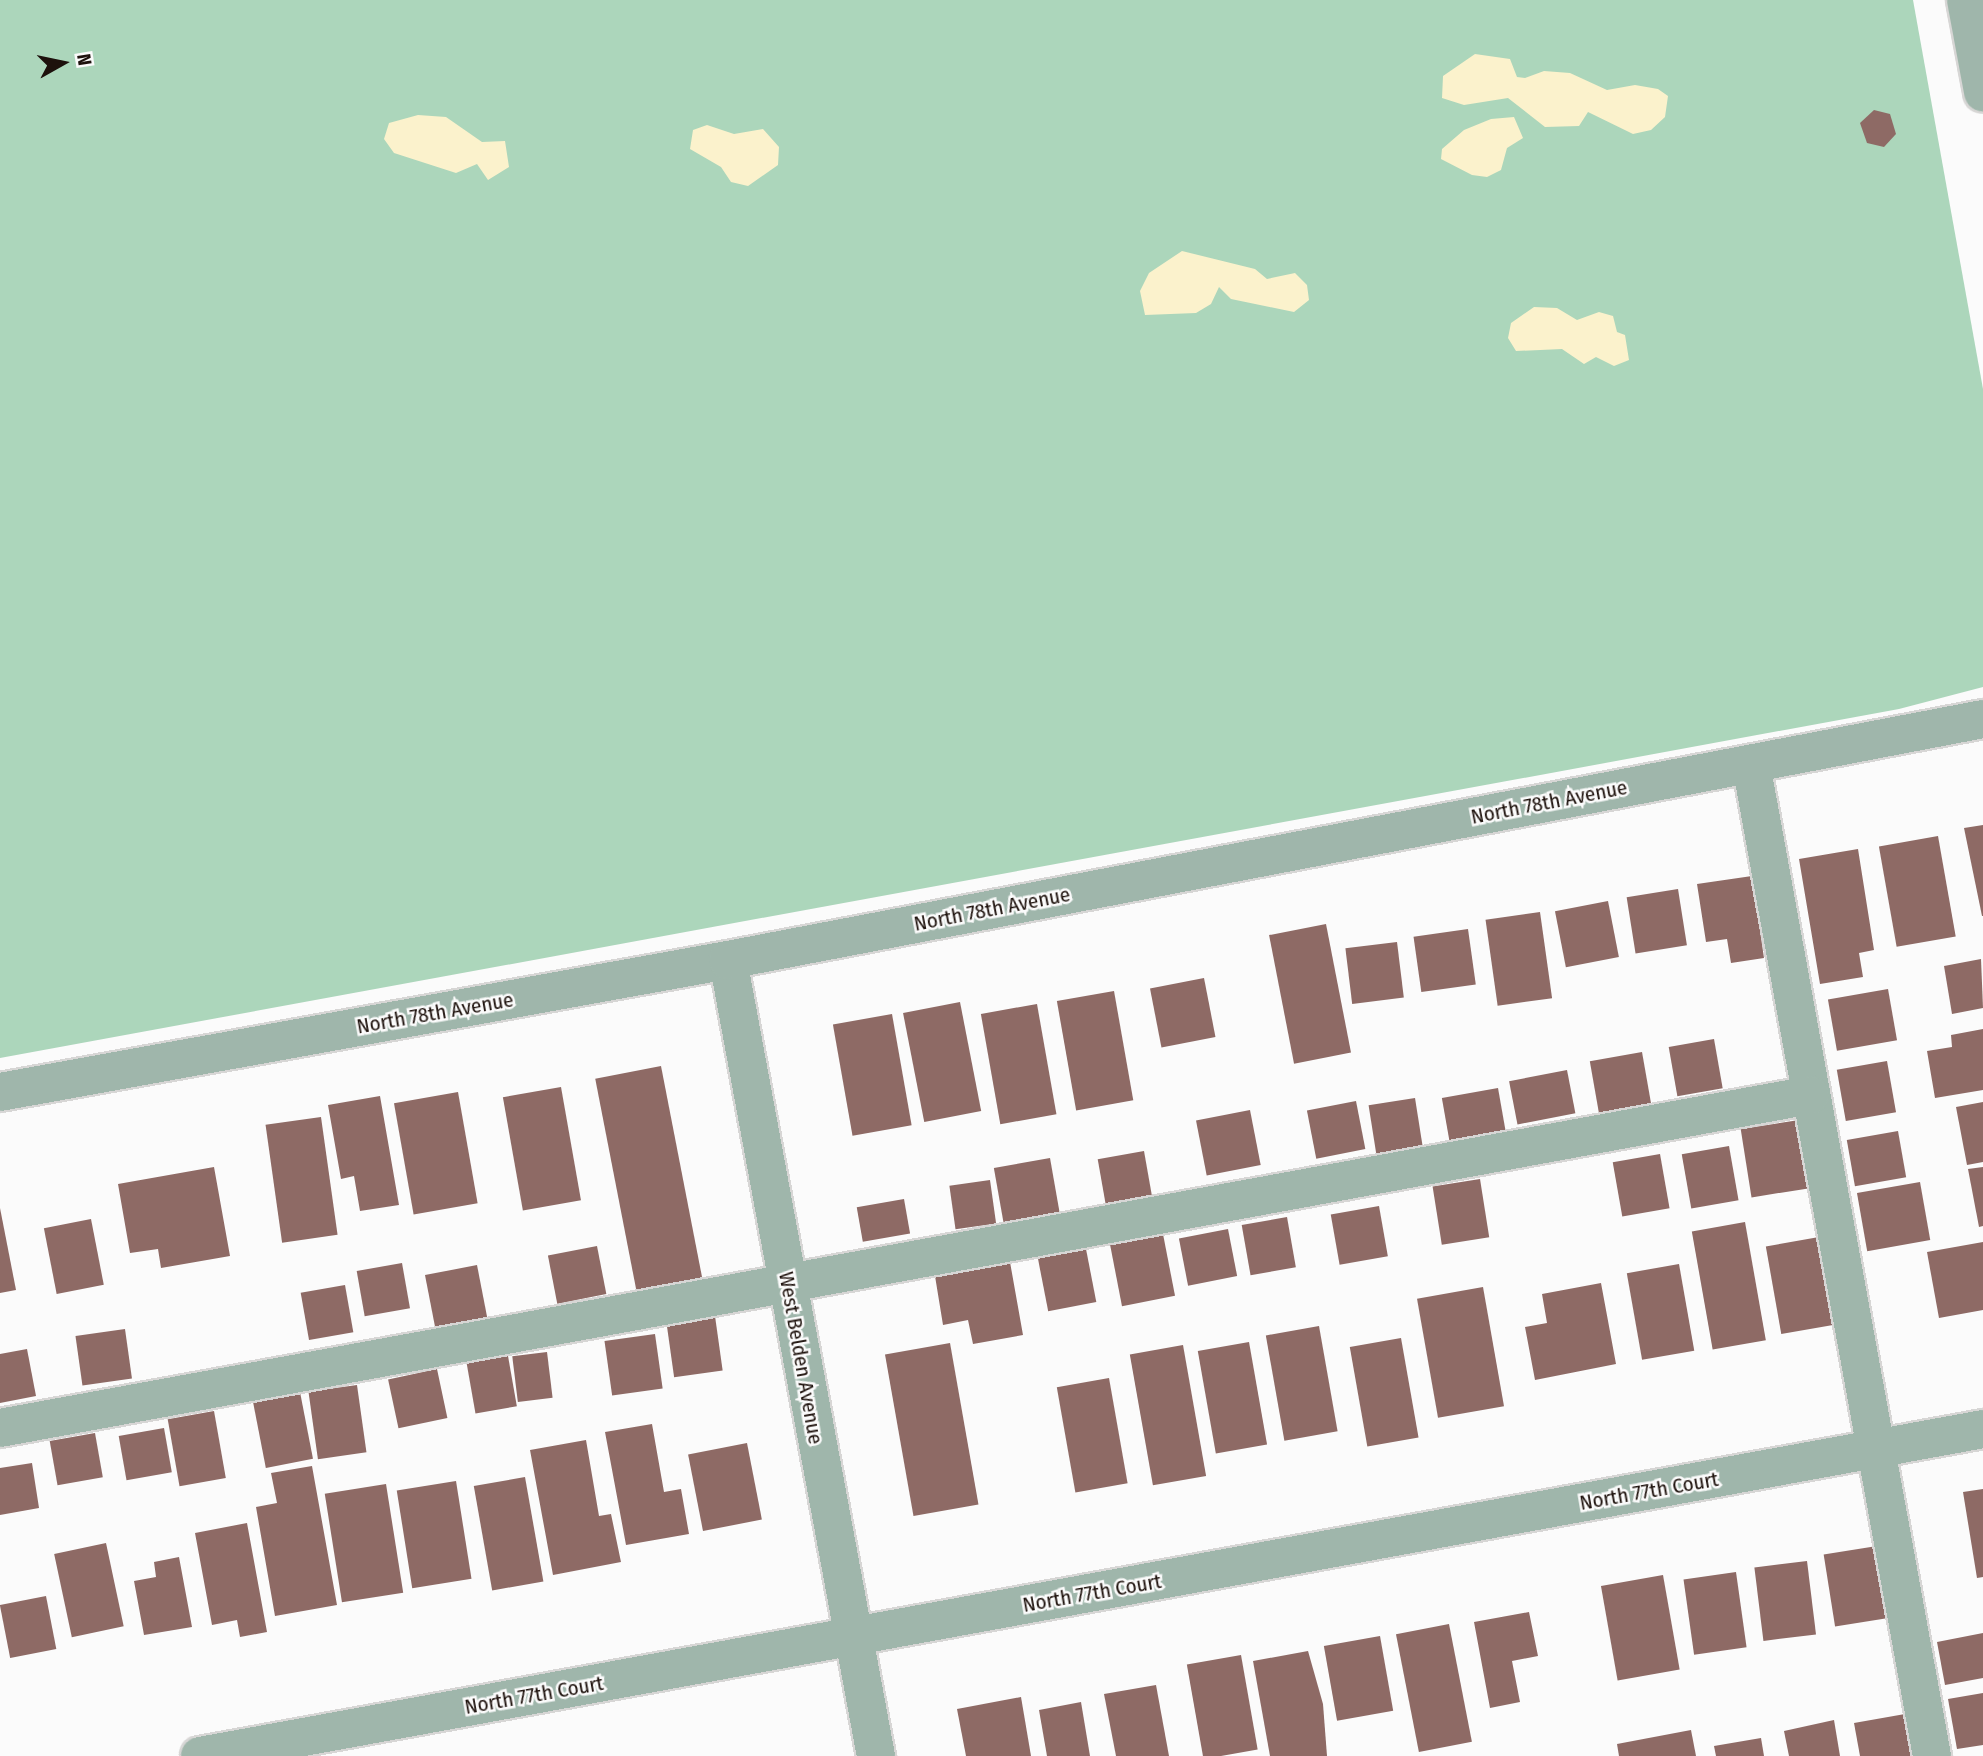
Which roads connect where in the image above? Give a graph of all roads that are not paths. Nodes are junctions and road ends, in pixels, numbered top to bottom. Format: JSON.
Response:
{"nodes":[{"id":1,"x":1973,"y":7,"type":"edge"},
{"id":2,"x":1983,"y":92,"type":"edge"},
{"id":3,"x":1983,"y":719,"type":"edge"},
{"id":4,"x":1751,"y":764,"type":"junction"},
{"id":5,"x":728,"y":960,"type":"junction"},
{"id":6,"x":0,"y":1092,"type":"edge"},
{"id":7,"x":1810,"y":1095,"type":"junction"},
{"id":8,"x":787,"y":1283,"type":"junction"},
{"id":9,"x":0,"y":1428,"type":"edge"},
{"id":10,"x":1983,"y":1429,"type":"edge"},
{"id":11,"x":1875,"y":1449,"type":"junction"},
{"id":12,"x":853,"y":1637,"type":"junction"},
{"id":13,"x":200,"y":1756,"type":"edge"},
{"id":14,"x":876,"y":1756,"type":"edge"},
{"id":15,"x":1932,"y":1756,"type":"edge"}],
"edges":[{"from":1,"to":2,"type":"street"},
{"from":3,"to":4,"type":"street","name":"North 78th Avenue"},
{"from":4,"to":5,"type":"street","name":"North 78th Avenue"},
{"from":4,"to":7,"type":"street"},
{"from":5,"to":6,"type":"street","name":"North 78th Avenue"},
{"from":5,"to":8,"type":"street","name":"West Belden Avenue"},
{"from":7,"to":8,"type":"street"},
{"from":7,"to":11,"type":"street"},
{"from":8,"to":9,"type":"street"},
{"from":8,"to":12,"type":"street","name":"West Belden Avenue"},
{"from":10,"to":11,"type":"street","name":"North 77th Court"},
{"from":11,"to":12,"type":"street","name":"North 77th Court"},
{"from":11,"to":15,"type":"street"},
{"from":12,"to":13,"type":"street","name":"North 77th Court"},
{"from":12,"to":14,"type":"street","name":"West Belden Avenue"}]}
